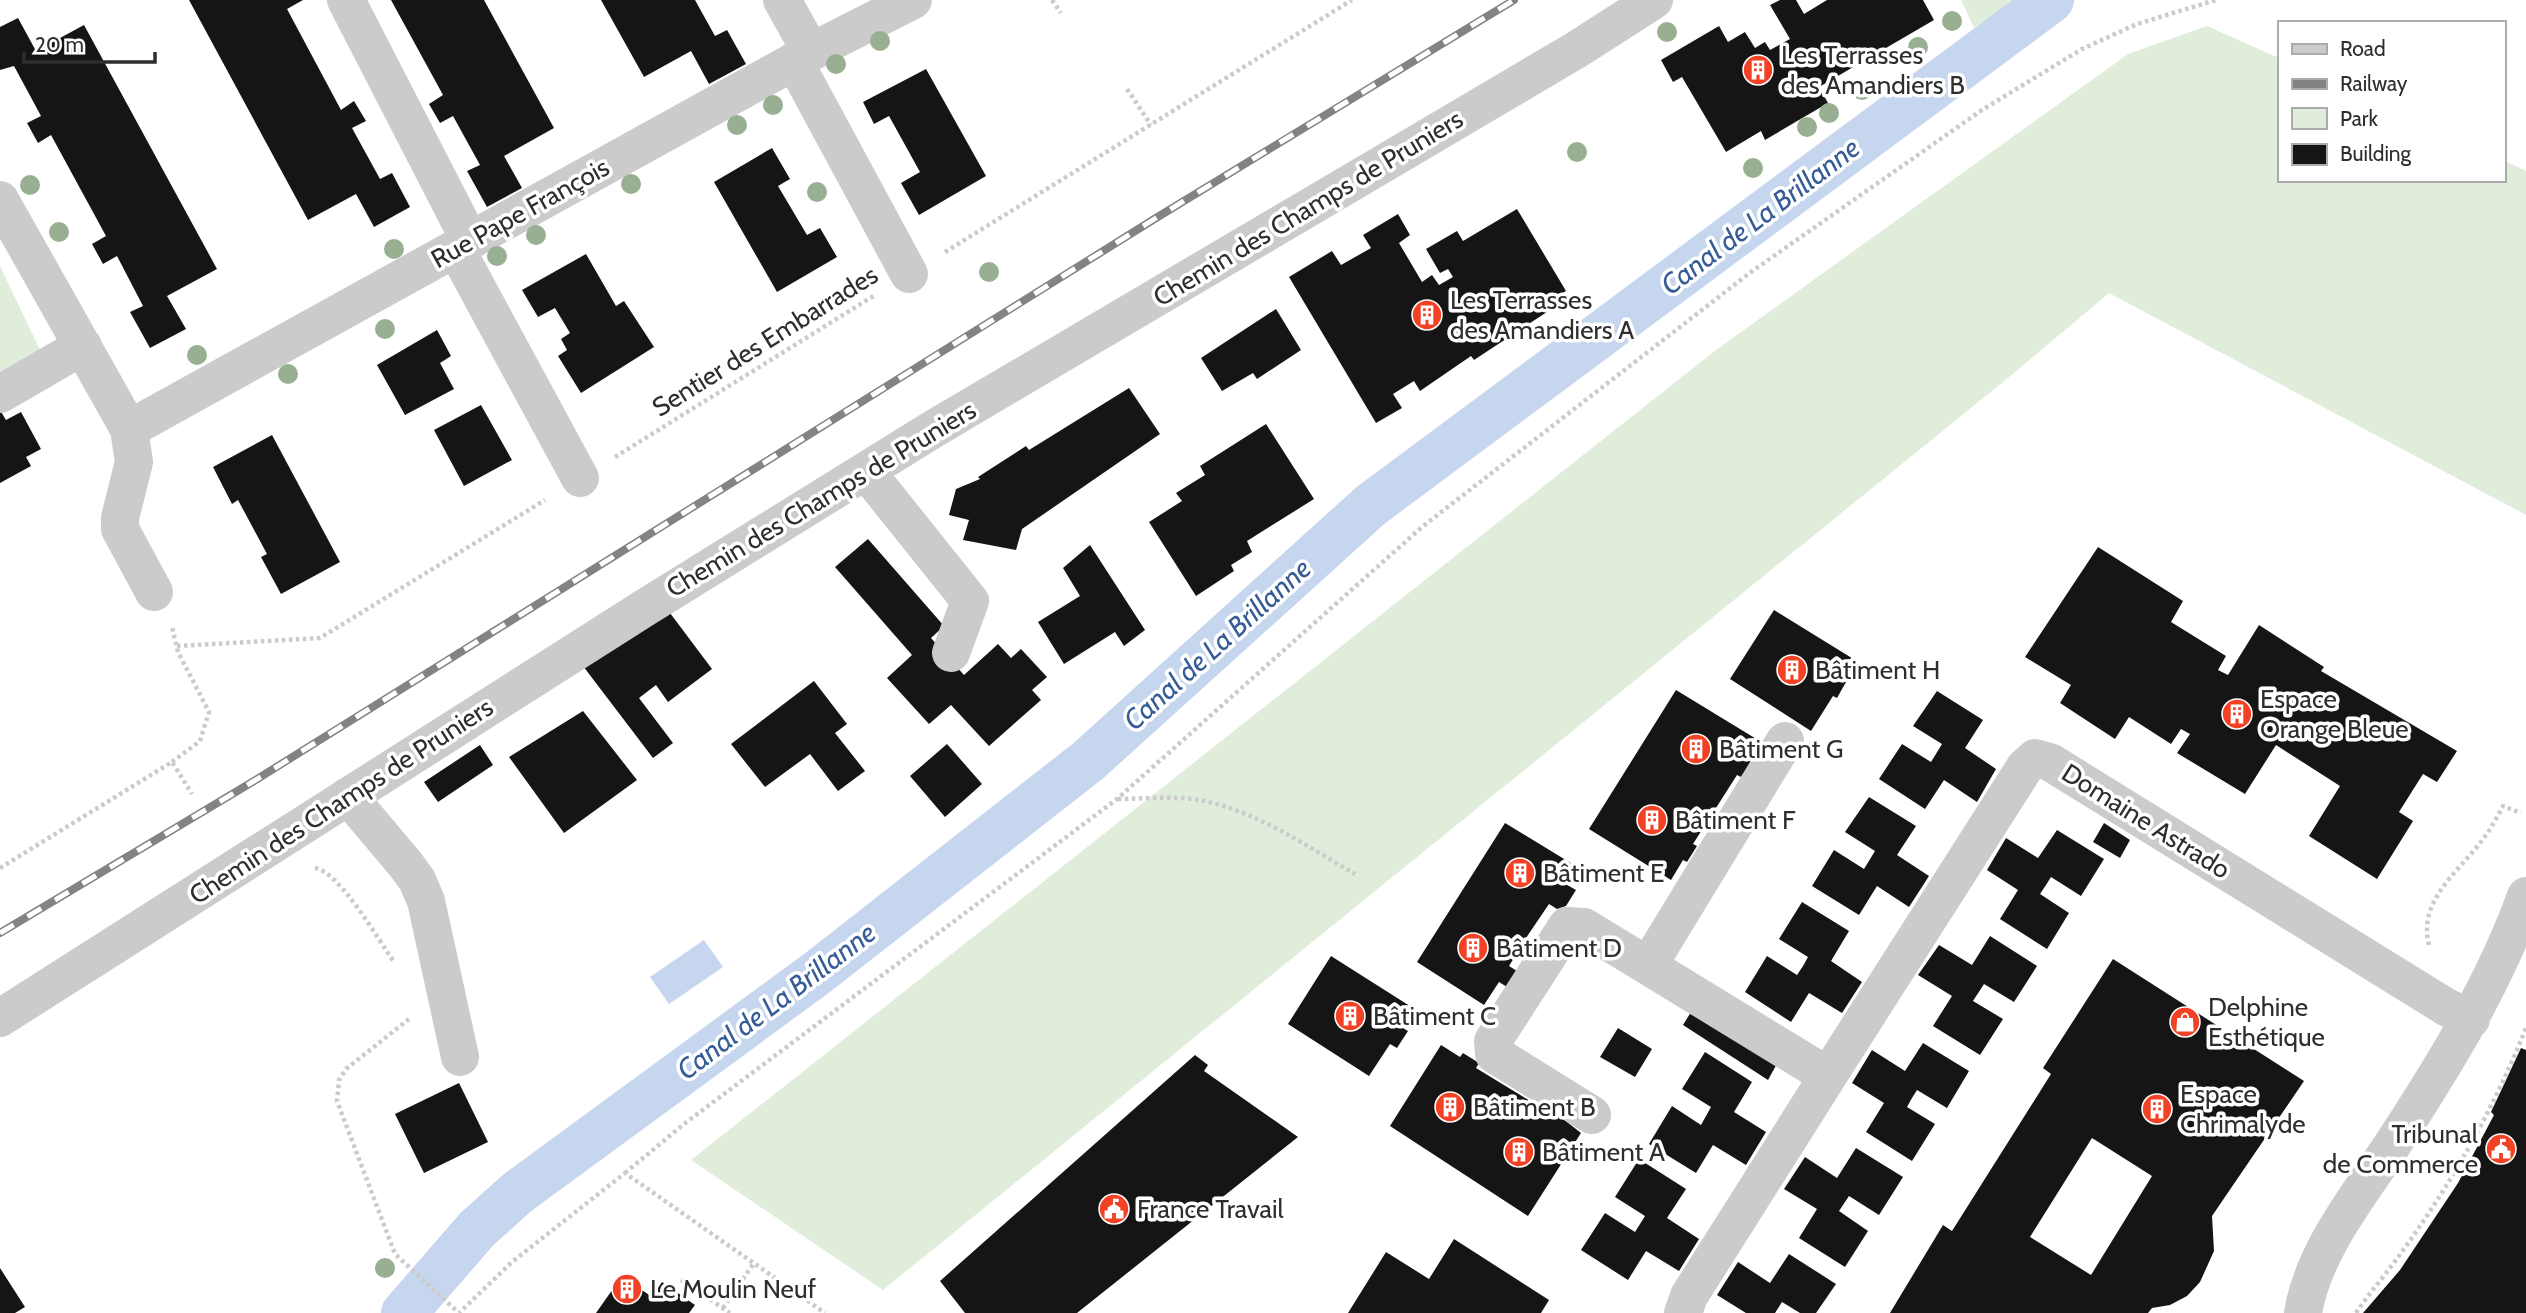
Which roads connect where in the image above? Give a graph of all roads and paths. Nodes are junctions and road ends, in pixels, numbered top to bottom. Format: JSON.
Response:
{"nodes":[{"id":1,"x":346,"y":0,"type":"edge"},
{"id":2,"x":782,"y":0,"type":"edge"},
{"id":3,"x":913,"y":0,"type":"edge"},
{"id":4,"x":1052,"y":0,"type":"edge"},
{"id":5,"x":1352,"y":0,"type":"edge"},
{"id":6,"x":1654,"y":0,"type":"edge"},
{"id":7,"x":2216,"y":0,"type":"edge"},
{"id":8,"x":1061,"y":13,"type":"dead end"},
{"id":9,"x":802,"y":57,"type":"junction"},
{"id":10,"x":1127,"y":89,"type":"dead end"},
{"id":11,"x":1151,"y":125,"type":"junction"},
{"id":12,"x":0,"y":200,"type":"edge"},
{"id":13,"x":463,"y":245,"type":"junction"},
{"id":14,"x":909,"y":274,"type":"junction"},
{"id":15,"x":83,"y":346,"type":"junction"},
{"id":16,"x":0,"y":394,"type":"edge"},
{"id":17,"x":129,"y":429,"type":"junction"},
{"id":18,"x":866,"y":471,"type":"junction"},
{"id":19,"x":580,"y":478,"type":"junction"},
{"id":20,"x":154,"y":592,"type":"joint"},
{"id":21,"x":177,"y":646,"type":"junction"},
{"id":22,"x":951,"y":653,"type":"dead end"},
{"id":23,"x":1785,"y":741,"type":"dead end"},
{"id":24,"x":172,"y":762,"type":"junction"},
{"id":25,"x":192,"y":794,"type":"dead end"},
{"id":26,"x":348,"y":796,"type":"junction"},
{"id":27,"x":1117,"y":799,"type":"junction"},
{"id":28,"x":2521,"y":813,"type":"dead end"},
{"id":29,"x":310,"y":867,"type":"dead end"},
{"id":30,"x":0,"y":868,"type":"edge"},
{"id":31,"x":1355,"y":874,"type":"dead end"},
{"id":32,"x":2526,"y":896,"type":"edge"},
{"id":33,"x":396,"y":965,"type":"dead end"},
{"id":34,"x":1648,"y":966,"type":"junction"},
{"id":35,"x":416,"y":1007,"type":"dead end"},
{"id":36,"x":2459,"y":1013,"type":"junction"},
{"id":37,"x":0,"y":1018,"type":"edge"},
{"id":38,"x":2526,"y":1028,"type":"edge"},
{"id":39,"x":460,"y":1057,"type":"dead end"},
{"id":40,"x":1828,"y":1076,"type":"junction"},
{"id":41,"x":1592,"y":1115,"type":"dead end"},
{"id":42,"x":625,"y":1173,"type":"junction"},
{"id":43,"x":754,"y":1264,"type":"junction"},
{"id":44,"x":681,"y":1280,"type":"dead end"},
{"id":45,"x":723,"y":1308,"type":"junction"},
{"id":46,"x":459,"y":1313,"type":"edge"},
{"id":47,"x":730,"y":1313,"type":"edge"},
{"id":48,"x":825,"y":1313,"type":"edge"},
{"id":49,"x":1683,"y":1313,"type":"edge"},
{"id":50,"x":2303,"y":1313,"type":"edge"},
{"id":51,"x":2356,"y":1313,"type":"edge"}],
"edges":[{"from":1,"to":13,"type":"street"},
{"from":2,"to":9,"type":"street"},
{"from":3,"to":9,"type":"street","name":"Rue Pape François"},
{"from":4,"to":8,"type":"path"},
{"from":5,"to":11,"type":"path","name":"Sentier des Embarrades"},
{"from":6,"to":18,"type":"street","name":"Chemin des Champs de Pruniers"},
{"from":7,"to":27,"type":"path"},
{"from":9,"to":13,"type":"street","name":"Rue Pape François"},
{"from":9,"to":14,"type":"street"},
{"from":10,"to":11,"type":"path"},
{"from":11,"to":14,"type":"path","name":"Sentier des Embarrades"},
{"from":12,"to":15,"type":"street"},
{"from":13,"to":17,"type":"street","name":"Rue Pape François"},
{"from":13,"to":19,"type":"street"},
{"from":14,"to":19,"type":"path","name":"Sentier des Embarrades"},
{"from":15,"to":16,"type":"street"},
{"from":15,"to":17,"type":"street"},
{"from":17,"to":20,"type":"street"},
{"from":18,"to":22,"type":"street"},
{"from":18,"to":26,"type":"street","name":"Chemin des Champs de Pruniers"},
{"from":19,"to":21,"type":"path","name":"Sentier des Embarrades"},
{"from":20,"to":21,"type":"path"},
{"from":21,"to":24,"type":"path"},
{"from":23,"to":34,"type":"street"},
{"from":24,"to":25,"type":"path"},
{"from":24,"to":30,"type":"path"},
{"from":26,"to":37,"type":"street","name":"Chemin des Champs de Pruniers"},
{"from":26,"to":39,"type":"street"},
{"from":27,"to":31,"type":"path"},
{"from":27,"to":42,"type":"path"},
{"from":28,"to":36,"type":"path"},
{"from":29,"to":33,"type":"path"},
{"from":32,"to":36,"type":"street"},
{"from":34,"to":40,"type":"street"},
{"from":34,"to":41,"type":"street"},
{"from":35,"to":46,"type":"path"},
{"from":36,"to":40,"type":"street","name":"Domaine Astrado"},
{"from":36,"to":50,"type":"street"},
{"from":38,"to":51,"type":"path"},
{"from":40,"to":49,"type":"street","name":"Domaine Astrado"},
{"from":42,"to":43,"type":"path"},
{"from":42,"to":46,"type":"path"},
{"from":43,"to":45,"type":"path"},
{"from":43,"to":48,"type":"path"},
{"from":44,"to":45,"type":"path"},
{"from":45,"to":47,"type":"path"}]}
